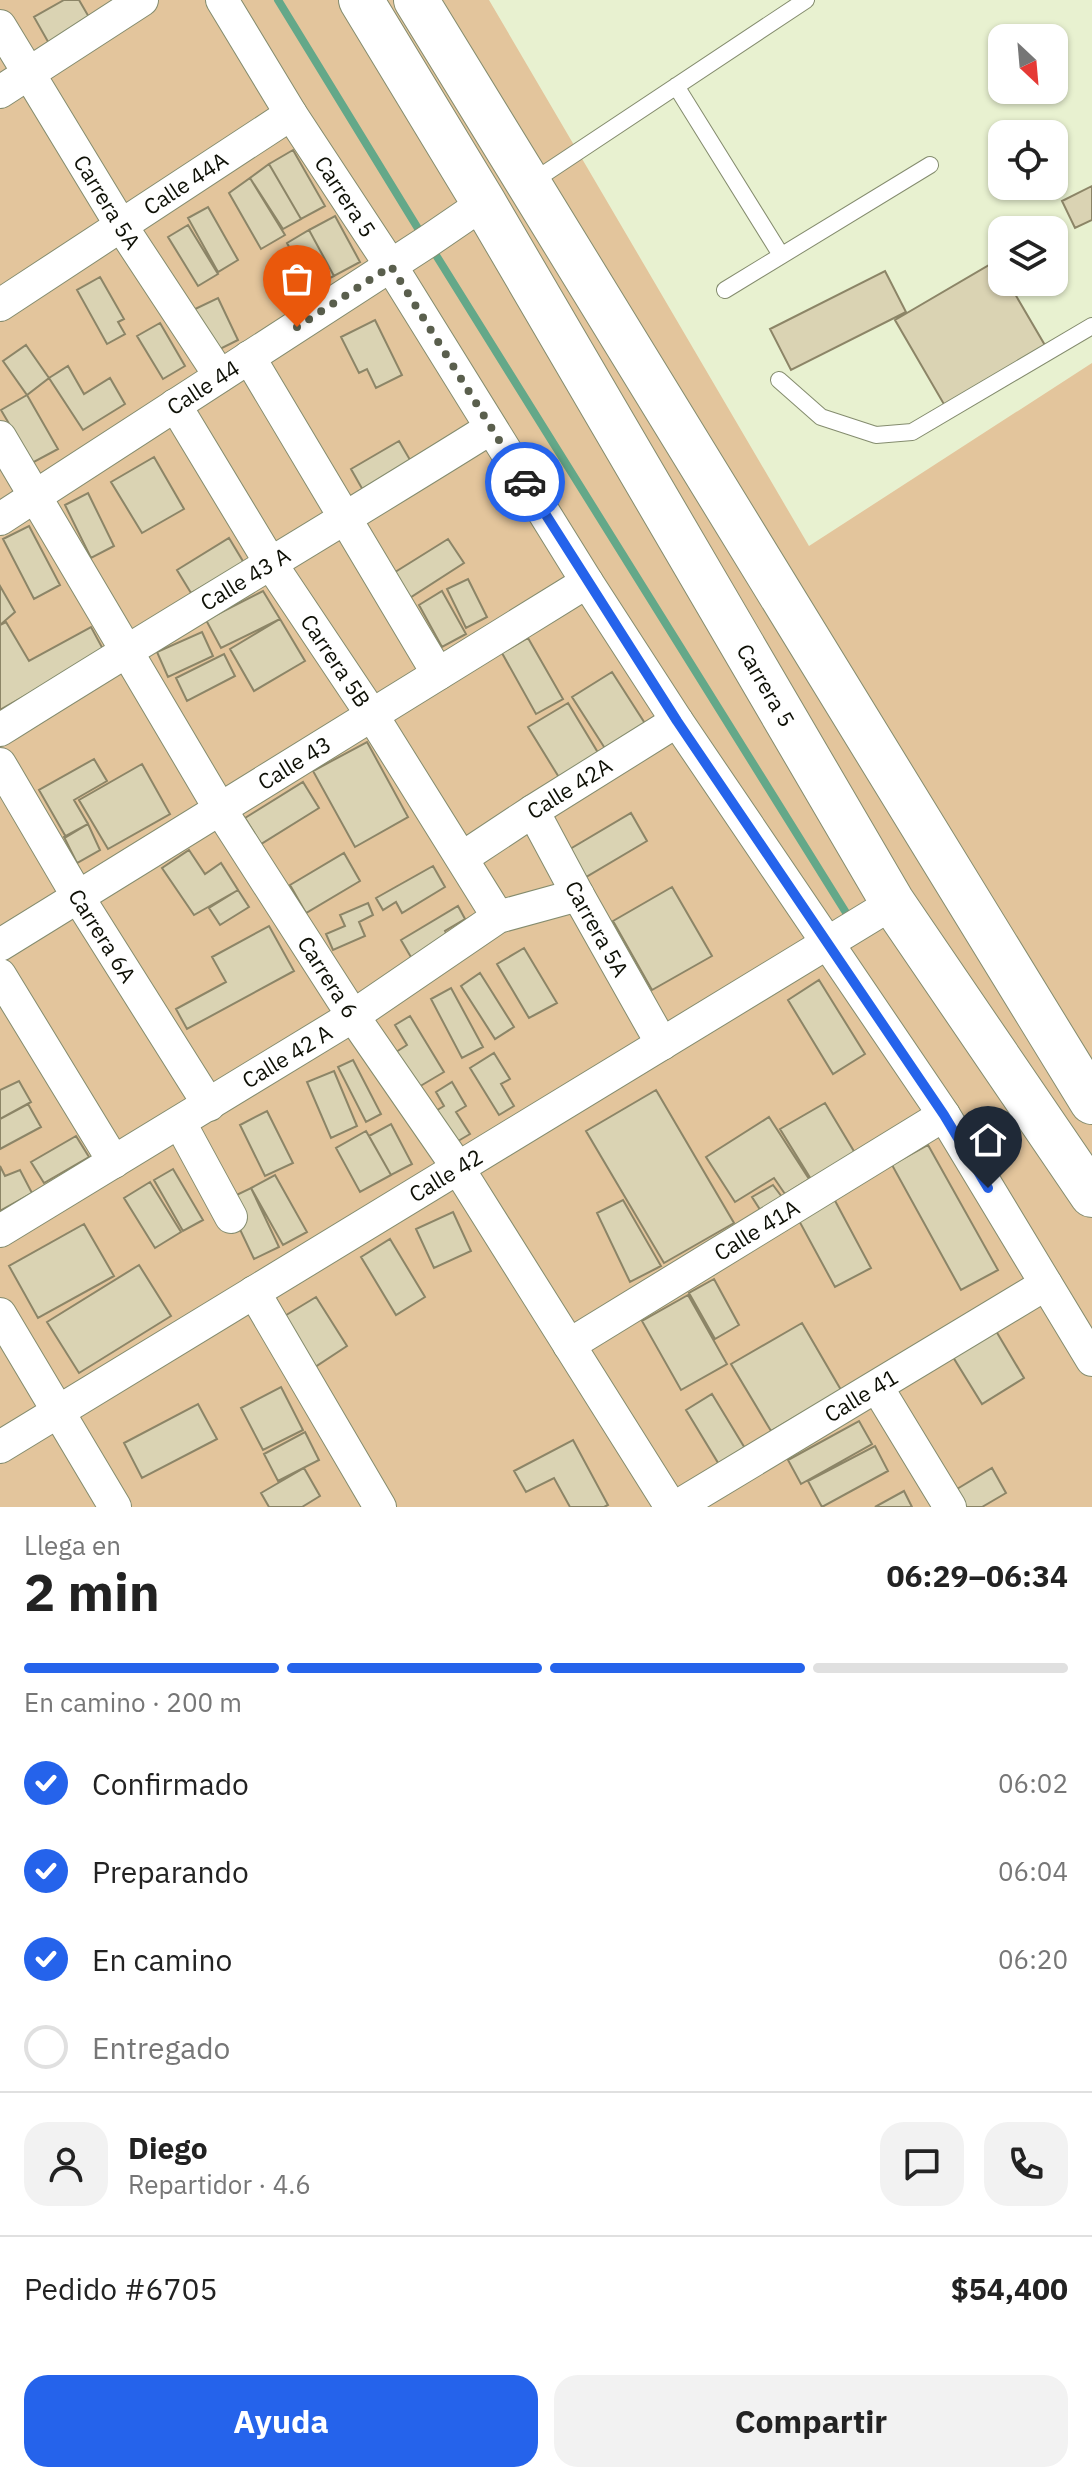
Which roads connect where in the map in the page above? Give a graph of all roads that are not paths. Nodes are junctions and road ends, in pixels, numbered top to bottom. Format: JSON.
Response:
{"nodes":[{"id":1,"x":142,"y":0,"type":"edge"},
{"id":2,"x":222,"y":0,"type":"edge"},
{"id":3,"x":361,"y":0,"type":"edge"},
{"id":4,"x":416,"y":0,"type":"edge"},
{"id":5,"x":806,"y":0,"type":"edge"},
{"id":6,"x":0,"y":26,"type":"edge"},
{"id":7,"x":28,"y":74,"type":"junction"},
{"id":8,"x":676,"y":86,"type":"junction"},
{"id":9,"x":0,"y":92,"type":"edge"},
{"id":10,"x":291,"y":114,"type":"junction"},
{"id":11,"x":930,"y":165,"type":"dead end"},
{"id":12,"x":528,"y":185,"type":"junction"},
{"id":13,"x":484,"y":203,"type":"junction"},
{"id":14,"x":122,"y":227,"type":"junction"},
{"id":15,"x":781,"y":255,"type":"junction"},
{"id":16,"x":391,"y":266,"type":"junction"},
{"id":17,"x":725,"y":290,"type":"dead end"},
{"id":18,"x":0,"y":305,"type":"edge"},
{"id":19,"x":1092,"y":326,"type":"edge"},
{"id":20,"x":249,"y":357,"type":"junction"},
{"id":21,"x":220,"y":376,"type":"junction"},
{"id":22,"x":779,"y":380,"type":"dead end"},
{"id":23,"x":175,"y":405,"type":"junction"},
{"id":24,"x":491,"y":428,"type":"junction"},
{"id":25,"x":0,"y":437,"type":"edge"},
{"id":26,"x":34,"y":496,"type":"junction"},
{"id":27,"x":0,"y":519,"type":"edge"},
{"id":28,"x":346,"y":519,"type":"junction"},
{"id":29,"x":271,"y":564,"type":"junction"},
{"id":30,"x":587,"y":582,"type":"junction"},
{"id":31,"x":127,"y":649,"type":"junction"},
{"id":32,"x":438,"y":674,"type":"junction"},
{"id":33,"x":372,"y":715,"type":"junction"},
{"id":34,"x":677,"y":721,"type":"junction"},
{"id":35,"x":0,"y":730,"type":"edge"},
{"id":36,"x":0,"y":764,"type":"edge"},
{"id":37,"x":220,"y":809,"type":"junction"},
{"id":38,"x":533,"y":811,"type":"junction"},
{"id":39,"x":462,"y":858,"type":"junction"},
{"id":40,"x":578,"y":895,"type":"junction"},
{"id":41,"x":78,"y":897,"type":"junction"},
{"id":42,"x":893,"y":903,"type":"junction"},
{"id":43,"x":498,"y":917,"type":"junction"},
{"id":44,"x":827,"y":944,"type":"junction"},
{"id":45,"x":0,"y":945,"type":"edge"},
{"id":46,"x":0,"y":975,"type":"edge"},
{"id":47,"x":353,"y":1016,"type":"junction"},
{"id":48,"x":662,"y":1044,"type":"junction"},
{"id":49,"x":1092,"y":1102,"type":"edge"},
{"id":50,"x":209,"y":1105,"type":"junction"},
{"id":51,"x":944,"y":1115,"type":"junction"},
{"id":52,"x":180,"y":1123,"type":"junction"},
{"id":53,"x":114,"y":1162,"type":"junction"},
{"id":54,"x":458,"y":1168,"type":"junction"},
{"id":55,"x":1092,"y":1195,"type":"edge"},
{"id":56,"x":231,"y":1217,"type":"dead end"},
{"id":57,"x":0,"y":1231,"type":"edge"},
{"id":58,"x":1046,"y":1284,"type":"junction"},
{"id":59,"x":254,"y":1292,"type":"junction"},
{"id":60,"x":0,"y":1314,"type":"edge"},
{"id":61,"x":569,"y":1345,"type":"junction"},
{"id":62,"x":1092,"y":1360,"type":"edge"},
{"id":63,"x":877,"y":1387,"type":"junction"},
{"id":64,"x":60,"y":1411,"type":"junction"},
{"id":65,"x":0,"y":1447,"type":"edge"},
{"id":66,"x":115,"y":1507,"type":"edge"},
{"id":67,"x":380,"y":1507,"type":"edge"},
{"id":68,"x":673,"y":1507,"type":"edge"},
{"id":69,"x":950,"y":1507,"type":"edge"}],
"edges":[{"from":1,"to":7,"type":"street"},
{"from":2,"to":10,"type":"street","name":"Carrera 5"},
{"from":3,"to":13,"type":"main road","name":"Carrera 5"},
{"from":4,"to":12,"type":"main road"},
{"from":5,"to":8,"type":"lane"},
{"from":6,"to":7,"type":"street","name":"Carrera 5A"},
{"from":7,"to":9,"type":"street"},
{"from":7,"to":14,"type":"street","name":"Carrera 5A"},
{"from":8,"to":12,"type":"lane"},
{"from":8,"to":15,"type":"lane"},
{"from":10,"to":14,"type":"street","name":"Calle 44A"},
{"from":10,"to":16,"type":"street","name":"Carrera 5"},
{"from":11,"to":15,"type":"lane"},
{"from":12,"to":49,"type":"main road"},
{"from":13,"to":16,"type":"street","name":"Calle 44"},
{"from":13,"to":42,"type":"main road","name":"Carrera 5"},
{"from":14,"to":18,"type":"street","name":"Calle 44A"},
{"from":14,"to":21,"type":"street","name":"Carrera 5A"},
{"from":15,"to":17,"type":"lane"},
{"from":16,"to":20,"type":"street","name":"Calle 44"},
{"from":16,"to":24,"type":"street","name":"Carrera 5"},
{"from":19,"to":22,"type":"lane"},
{"from":20,"to":21,"type":"street","name":"Calle 44"},
{"from":20,"to":28,"type":"street"},
{"from":21,"to":23,"type":"street","name":"Calle 44"},
{"from":23,"to":26,"type":"street","name":"Calle 44"},
{"from":23,"to":29,"type":"street","name":"Carrera 5B"},
{"from":24,"to":28,"type":"street","name":"Calle 43 A"},
{"from":24,"to":30,"type":"street","name":"Carrera 5"},
{"from":25,"to":26,"type":"street","name":"Carrera 6"},
{"from":26,"to":27,"type":"street","name":"Calle 44"},
{"from":26,"to":31,"type":"street","name":"Carrera 6"},
{"from":28,"to":29,"type":"street","name":"Calle 43 A"},
{"from":28,"to":32,"type":"street"},
{"from":29,"to":31,"type":"street","name":"Calle 43 A"},
{"from":29,"to":33,"type":"street","name":"Carrera 5B"},
{"from":30,"to":32,"type":"street","name":"Calle 43"},
{"from":30,"to":34,"type":"street","name":"Carrera 5"},
{"from":31,"to":35,"type":"street","name":"Calle 43 A"},
{"from":31,"to":37,"type":"street","name":"Carrera 6"},
{"from":32,"to":33,"type":"street","name":"Calle 43"},
{"from":33,"to":37,"type":"street","name":"Calle 43"},
{"from":33,"to":39,"type":"street","name":"Carrera 5B"},
{"from":34,"to":38,"type":"street","name":"Calle 42A"},
{"from":34,"to":44,"type":"street","name":"Carrera 5"},
{"from":36,"to":41,"type":"street","name":"Carrera 6A"},
{"from":37,"to":41,"type":"street","name":"Calle 43"},
{"from":37,"to":47,"type":"street","name":"Carrera 6"},
{"from":38,"to":39,"type":"street","name":"Calle 42A"},
{"from":38,"to":40,"type":"street","name":"Carrera 5A"},
{"from":39,"to":43,"type":"street","name":"Carrera 5B"},
{"from":40,"to":43,"type":"street","name":"Calle 42 A"},
{"from":40,"to":48,"type":"street","name":"Carrera 5A"},
{"from":41,"to":45,"type":"street","name":"Calle 43"},
{"from":41,"to":50,"type":"street","name":"Carrera 6A"},
{"from":42,"to":44,"type":"street","name":"Calle 42"},
{"from":42,"to":55,"type":"main road","name":"Carrera 5"},
{"from":43,"to":47,"type":"street","name":"Calle 42 A"},
{"from":44,"to":48,"type":"street","name":"Calle 42"},
{"from":44,"to":51,"type":"street","name":"Carrera 5"},
{"from":46,"to":53,"type":"street"},
{"from":47,"to":50,"type":"street","name":"Calle 42 A"},
{"from":47,"to":54,"type":"street","name":"Carrera 6"},
{"from":48,"to":54,"type":"street","name":"Calle 42"},
{"from":50,"to":52,"type":"street","name":"Calle 42 A"},
{"from":51,"to":58,"type":"street","name":"Carrera 5"},
{"from":51,"to":61,"type":"street","name":"Calle 41A"},
{"from":52,"to":53,"type":"street","name":"Calle 42 A"},
{"from":52,"to":56,"type":"street"},
{"from":53,"to":57,"type":"street","name":"Calle 42 A"},
{"from":54,"to":59,"type":"street","name":"Calle 42"},
{"from":54,"to":61,"type":"street","name":"Carrera 6"},
{"from":58,"to":62,"type":"street","name":"Carrera 5"},
{"from":58,"to":63,"type":"street","name":"Calle 41"},
{"from":59,"to":64,"type":"street","name":"Calle 42"},
{"from":59,"to":67,"type":"street"},
{"from":60,"to":64,"type":"street"},
{"from":61,"to":68,"type":"street","name":"Carrera 6"},
{"from":63,"to":68,"type":"street","name":"Calle 41"},
{"from":63,"to":69,"type":"street"},
{"from":64,"to":65,"type":"street","name":"Calle 42"},
{"from":64,"to":66,"type":"street"}]}
